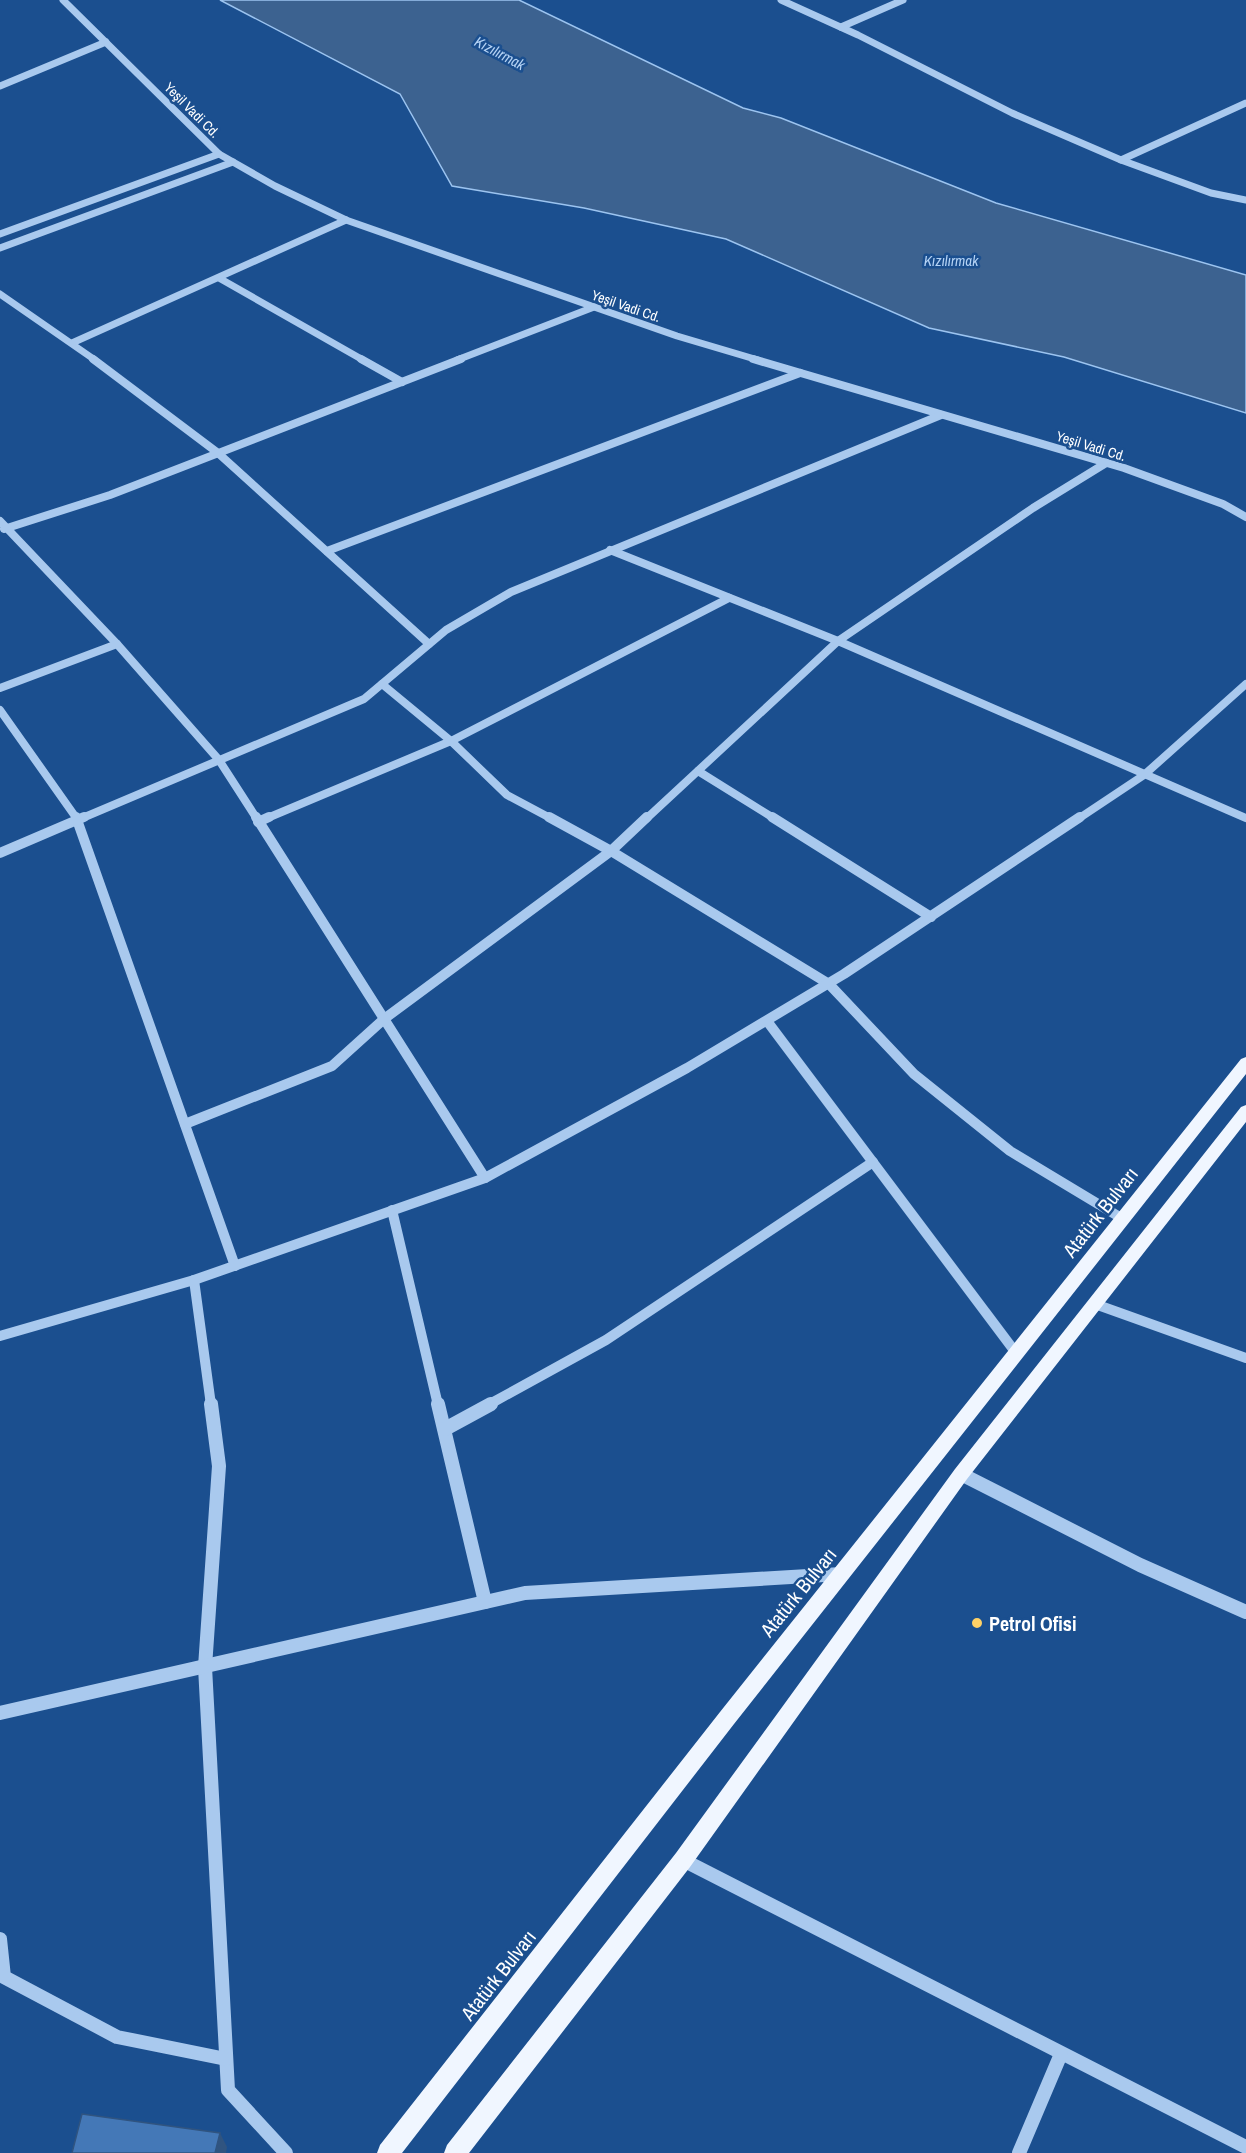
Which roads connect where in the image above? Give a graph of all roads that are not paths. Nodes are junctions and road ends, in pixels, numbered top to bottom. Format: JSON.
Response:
{"nodes":[{"id":1,"x":63,"y":0,"type":"edge"},
{"id":2,"x":781,"y":0,"type":"edge"},
{"id":3,"x":903,"y":0,"type":"edge"},
{"id":4,"x":841,"y":27,"type":"junction"},
{"id":5,"x":106,"y":42,"type":"junction"},
{"id":6,"x":0,"y":86,"type":"edge"},
{"id":7,"x":1246,"y":103,"type":"edge"},
{"id":8,"x":219,"y":154,"type":"junction"},
{"id":9,"x":1121,"y":160,"type":"junction"},
{"id":10,"x":233,"y":162,"type":"junction"},
{"id":11,"x":1246,"y":200,"type":"edge"},
{"id":12,"x":346,"y":220,"type":"junction"},
{"id":13,"x":0,"y":234,"type":"edge"},
{"id":14,"x":0,"y":248,"type":"edge"},
{"id":15,"x":219,"y":278,"type":"junction"},
{"id":16,"x":0,"y":294,"type":"edge"},
{"id":17,"x":594,"y":307,"type":"junction"},
{"id":18,"x":72,"y":343,"type":"junction"},
{"id":19,"x":800,"y":372,"type":"junction"},
{"id":20,"x":402,"y":382,"type":"junction"},
{"id":21,"x":941,"y":415,"type":"junction"},
{"id":22,"x":218,"y":453,"type":"junction"},
{"id":23,"x":1106,"y":463,"type":"junction"},
{"id":24,"x":1246,"y":517,"type":"edge"},
{"id":25,"x":3,"y":526,"type":"edge"},
{"id":26,"x":610,"y":550,"type":"junction"},
{"id":27,"x":327,"y":551,"type":"junction"},
{"id":28,"x":729,"y":598,"type":"junction"},
{"id":29,"x":838,"y":641,"type":"junction"},
{"id":30,"x":117,"y":644,"type":"junction"},
{"id":31,"x":429,"y":644,"type":"junction"},
{"id":32,"x":382,"y":684,"type":"junction"},
{"id":33,"x":1246,"y":684,"type":"edge"},
{"id":34,"x":0,"y":688,"type":"edge"},
{"id":35,"x":0,"y":710,"type":"edge"},
{"id":36,"x":451,"y":741,"type":"junction"},
{"id":37,"x":219,"y":760,"type":"junction"},
{"id":38,"x":698,"y":771,"type":"junction"},
{"id":39,"x":1144,"y":775,"type":"junction"},
{"id":40,"x":1246,"y":818,"type":"edge"},
{"id":41,"x":78,"y":820,"type":"junction"},
{"id":42,"x":258,"y":822,"type":"junction"},
{"id":43,"x":611,"y":851,"type":"junction"},
{"id":44,"x":0,"y":853,"type":"edge"},
{"id":45,"x":931,"y":917,"type":"junction"},
{"id":46,"x":829,"y":984,"type":"junction"},
{"id":47,"x":384,"y":1019,"type":"junction"},
{"id":48,"x":767,"y":1021,"type":"junction"},
{"id":49,"x":1246,"y":1063,"type":"edge"},
{"id":50,"x":1246,"y":1111,"type":"edge"},
{"id":51,"x":185,"y":1124,"type":"junction"},
{"id":52,"x":873,"y":1162,"type":"junction"},
{"id":53,"x":485,"y":1178,"type":"junction"},
{"id":54,"x":392,"y":1210,"type":"junction"},
{"id":55,"x":1123,"y":1219,"type":"junction"},
{"id":56,"x":235,"y":1266,"type":"junction"},
{"id":57,"x":194,"y":1280,"type":"junction"},
{"id":58,"x":1095,"y":1304,"type":"junction"},
{"id":59,"x":0,"y":1336,"type":"edge"},
{"id":60,"x":1017,"y":1353,"type":"junction"},
{"id":61,"x":1246,"y":1358,"type":"edge"},
{"id":62,"x":445,"y":1429,"type":"junction"},
{"id":63,"x":961,"y":1474,"type":"junction"},
{"id":64,"x":841,"y":1574,"type":"junction"},
{"id":65,"x":485,"y":1602,"type":"junction"},
{"id":66,"x":1246,"y":1612,"type":"edge"},
{"id":67,"x":205,"y":1667,"type":"junction"},
{"id":68,"x":0,"y":1713,"type":"edge"},
{"id":69,"x":683,"y":1860,"type":"junction"},
{"id":70,"x":0,"y":1938,"type":"edge"},
{"id":71,"x":1061,"y":2054,"type":"junction"},
{"id":72,"x":226,"y":2060,"type":"junction"},
{"id":73,"x":1246,"y":2147,"type":"edge"},
{"id":74,"x":286,"y":2153,"type":"edge"},
{"id":75,"x":388,"y":2153,"type":"edge"},
{"id":76,"x":455,"y":2153,"type":"edge"},
{"id":77,"x":1019,"y":2153,"type":"edge"}],
"edges":[{"from":1,"to":5,"type":"street","name":"Yeşil Vadi Cd."},
{"from":2,"to":4,"type":"street"},
{"from":3,"to":4,"type":"street"},
{"from":4,"to":9,"type":"street"},
{"from":5,"to":6,"type":"street"},
{"from":5,"to":8,"type":"street","name":"Yeşil Vadi Cd."},
{"from":7,"to":9,"type":"street"},
{"from":8,"to":10,"type":"street","name":"Yeşil Vadi Cd."},
{"from":8,"to":13,"type":"street"},
{"from":9,"to":11,"type":"street"},
{"from":10,"to":12,"type":"street","name":"Yeşil Vadi Cd."},
{"from":10,"to":14,"type":"street"},
{"from":12,"to":15,"type":"street"},
{"from":12,"to":17,"type":"street","name":"Yeşil Vadi Cd."},
{"from":15,"to":18,"type":"street"},
{"from":15,"to":20,"type":"street"},
{"from":16,"to":18,"type":"street"},
{"from":17,"to":19,"type":"street","name":"Yeşil Vadi Cd."},
{"from":17,"to":20,"type":"street"},
{"from":18,"to":22,"type":"street"},
{"from":19,"to":21,"type":"street","name":"Yeşil Vadi Cd."},
{"from":19,"to":27,"type":"street"},
{"from":20,"to":22,"type":"street"},
{"from":21,"to":23,"type":"street","name":"Yeşil Vadi Cd."},
{"from":21,"to":26,"type":"street"},
{"from":22,"to":25,"type":"street"},
{"from":22,"to":27,"type":"street"},
{"from":23,"to":24,"type":"street","name":"Yeşil Vadi Cd."},
{"from":23,"to":29,"type":"street"},
{"from":25,"to":30,"type":"street"},
{"from":26,"to":28,"type":"street"},
{"from":26,"to":31,"type":"street"},
{"from":27,"to":31,"type":"street"},
{"from":28,"to":29,"type":"street"},
{"from":28,"to":36,"type":"street"},
{"from":29,"to":38,"type":"street"},
{"from":29,"to":39,"type":"street"},
{"from":30,"to":34,"type":"street"},
{"from":30,"to":37,"type":"street"},
{"from":31,"to":32,"type":"street"},
{"from":32,"to":36,"type":"street"},
{"from":32,"to":37,"type":"street"},
{"from":33,"to":39,"type":"street"},
{"from":35,"to":41,"type":"street"},
{"from":36,"to":42,"type":"street"},
{"from":36,"to":43,"type":"street"},
{"from":37,"to":41,"type":"street"},
{"from":37,"to":42,"type":"street"},
{"from":38,"to":43,"type":"street"},
{"from":38,"to":45,"type":"street"},
{"from":39,"to":40,"type":"street"},
{"from":39,"to":45,"type":"street"},
{"from":41,"to":44,"type":"street"},
{"from":41,"to":51,"type":"street"},
{"from":42,"to":47,"type":"street"},
{"from":43,"to":46,"type":"street"},
{"from":43,"to":47,"type":"street"},
{"from":45,"to":46,"type":"street"},
{"from":46,"to":48,"type":"street"},
{"from":46,"to":55,"type":"street"},
{"from":47,"to":51,"type":"street"},
{"from":47,"to":53,"type":"street"},
{"from":48,"to":52,"type":"street"},
{"from":48,"to":53,"type":"street"},
{"from":49,"to":55,"type":"main road","name":"Atatürk Bulvarı"},
{"from":50,"to":58,"type":"main road"},
{"from":51,"to":56,"type":"street"},
{"from":52,"to":60,"type":"street"},
{"from":52,"to":62,"type":"street"},
{"from":53,"to":54,"type":"street"},
{"from":54,"to":56,"type":"street"},
{"from":54,"to":62,"type":"street"},
{"from":55,"to":60,"type":"main road","name":"Atatürk Bulvarı"},
{"from":56,"to":57,"type":"street"},
{"from":57,"to":59,"type":"street"},
{"from":57,"to":67,"type":"street"},
{"from":58,"to":61,"type":"street"},
{"from":58,"to":63,"type":"main road"},
{"from":60,"to":64,"type":"main road","name":"Atatürk Bulvarı"},
{"from":62,"to":65,"type":"street"},
{"from":63,"to":66,"type":"street"},
{"from":63,"to":69,"type":"main road"},
{"from":64,"to":65,"type":"street"},
{"from":64,"to":75,"type":"main road","name":"Atatürk Bulvarı"},
{"from":65,"to":67,"type":"street"},
{"from":67,"to":68,"type":"street"},
{"from":67,"to":72,"type":"street"},
{"from":69,"to":71,"type":"street"},
{"from":69,"to":76,"type":"main road"},
{"from":70,"to":72,"type":"street"},
{"from":71,"to":73,"type":"street"},
{"from":71,"to":77,"type":"street"},
{"from":72,"to":74,"type":"street"}]}
